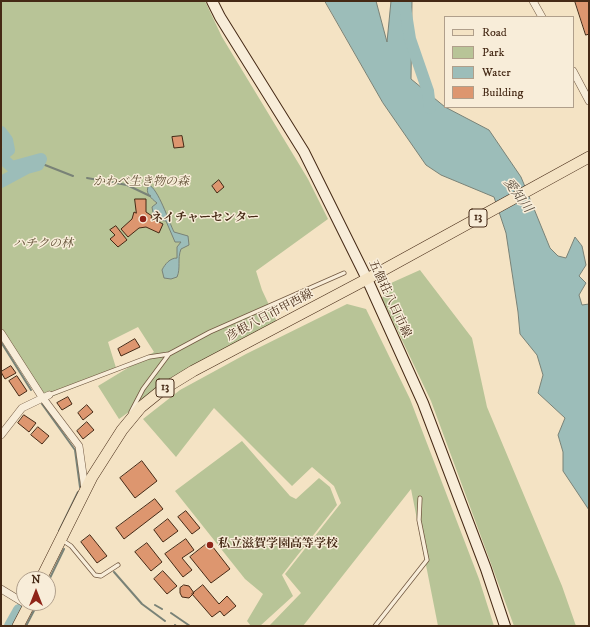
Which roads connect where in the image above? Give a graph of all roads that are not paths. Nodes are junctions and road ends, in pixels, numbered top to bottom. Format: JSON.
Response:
{"nodes":[{"id":1,"x":212,"y":1,"type":"edge"},
{"id":2,"x":533,"y":1,"type":"edge"},
{"id":3,"x":541,"y":16,"type":"edge"},
{"id":4,"x":574,"y":73,"type":"edge"},
{"id":5,"x":589,"y":101,"type":"edge"},
{"id":6,"x":589,"y":157,"type":"edge"},
{"id":7,"x":344,"y":273,"type":"dead end"},
{"id":8,"x":367,"y":279,"type":"junction"},
{"id":9,"x":1,"y":333,"type":"edge"},
{"id":10,"x":170,"y":354,"type":"junction"},
{"id":11,"x":46,"y":396,"type":"junction"},
{"id":12,"x":122,"y":430,"type":"junction"},
{"id":13,"x":1,"y":435,"type":"edge"},
{"id":14,"x":84,"y":489,"type":"junction"},
{"id":15,"x":420,"y":498,"type":"dead end"},
{"id":16,"x":59,"y":539,"type":"junction"},
{"id":17,"x":118,"y":565,"type":"dead end"},
{"id":18,"x":45,"y":571,"type":"edge"},
{"id":19,"x":1,"y":589,"type":"edge"},
{"id":20,"x":16,"y":598,"type":"edge"},
{"id":21,"x":26,"y":611,"type":"edge"},
{"id":22,"x":18,"y":626,"type":"edge"},
{"id":23,"x":375,"y":626,"type":"edge"},
{"id":24,"x":505,"y":626,"type":"edge"}],
"edges":[{"from":1,"to":8,"type":"main road","name":"五個荘八日市線"},
{"from":2,"to":3,"type":"street"},
{"from":4,"to":5,"type":"street"},
{"from":6,"to":8,"type":"main road","name":"彦根八日市甲西線","number":"13"},
{"from":7,"to":10,"type":"lane"},
{"from":8,"to":12,"type":"main road","name":"彦根八日市甲西線","number":"13"},
{"from":8,"to":24,"type":"main road","name":"五個荘八日市線"},
{"from":9,"to":11,"type":"street"},
{"from":10,"to":11,"type":"lane"},
{"from":10,"to":12,"type":"lane"},
{"from":11,"to":13,"type":"street"},
{"from":11,"to":14,"type":"street"},
{"from":12,"to":14,"type":"main road","name":"彦根八日市甲西線","number":"13"},
{"from":14,"to":16,"type":"main road","name":"彦根八日市甲西線","number":"13"},
{"from":15,"to":23,"type":"lane"},
{"from":16,"to":17,"type":"lane"},
{"from":16,"to":18,"type":"main road","name":"彦根八日市甲西線","number":"13"},
{"from":19,"to":20,"type":"street"},
{"from":21,"to":22,"type":"main road"}]}
